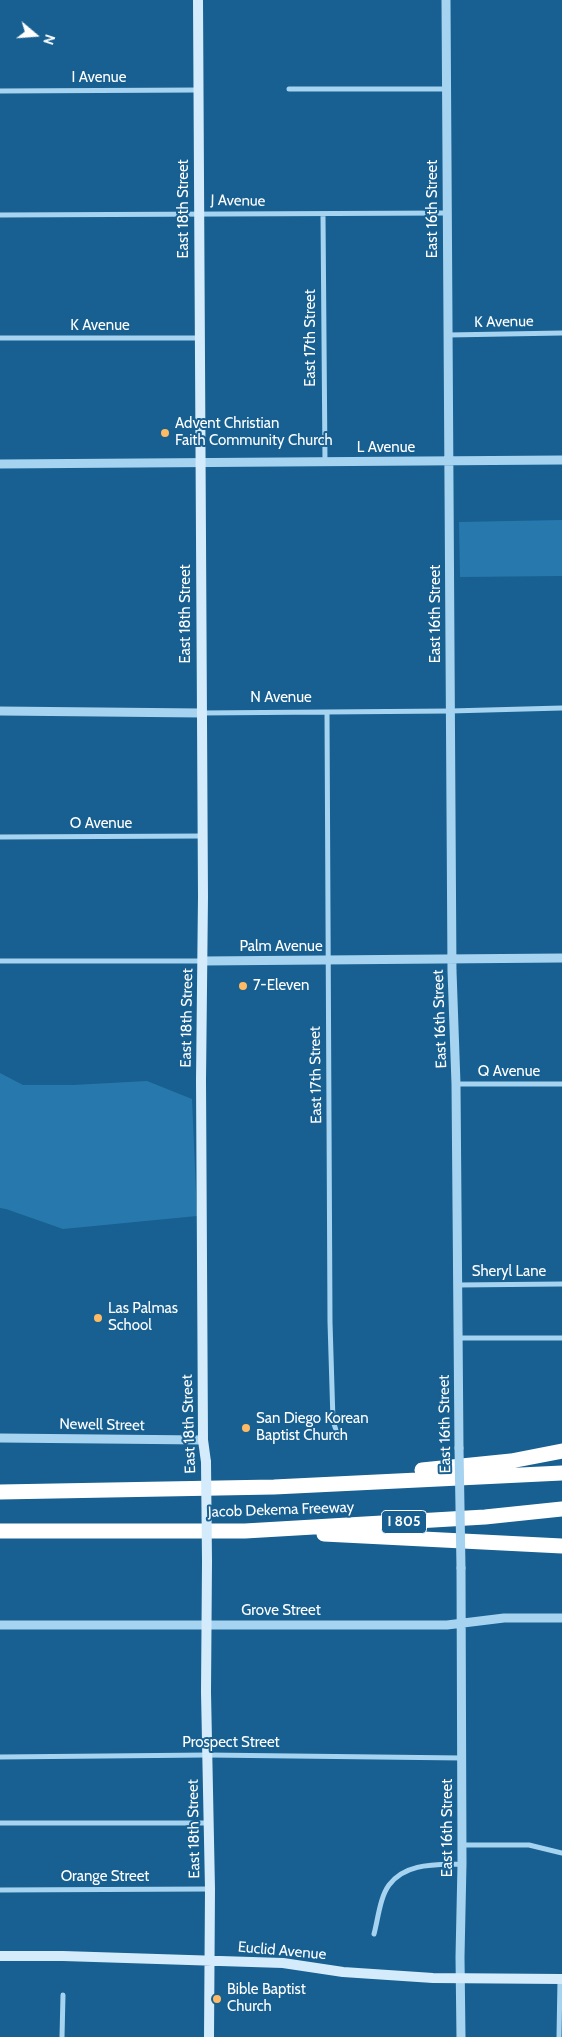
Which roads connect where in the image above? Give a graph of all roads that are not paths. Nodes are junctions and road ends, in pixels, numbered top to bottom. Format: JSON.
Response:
{"nodes":[{"id":1,"x":198,"y":0,"type":"edge"},
{"id":2,"x":446,"y":0,"type":"edge"},
{"id":3,"x":288,"y":89,"type":"dead end"},
{"id":4,"x":446,"y":89,"type":"junction"},
{"id":5,"x":198,"y":90,"type":"junction"},
{"id":6,"x":0,"y":91,"type":"edge"},
{"id":7,"x":199,"y":213,"type":"junction"},
{"id":8,"x":446,"y":213,"type":"junction"},
{"id":9,"x":0,"y":215,"type":"edge"},
{"id":10,"x":323,"y":215,"type":"junction"},
{"id":11,"x":562,"y":333,"type":"edge"},
{"id":12,"x":447,"y":336,"type":"junction"},
{"id":13,"x":0,"y":338,"type":"edge"},
{"id":14,"x":199,"y":338,"type":"junction"},
{"id":15,"x":562,"y":460,"type":"edge"},
{"id":16,"x":200,"y":462,"type":"junction"},
{"id":17,"x":325,"y":462,"type":"junction"},
{"id":18,"x":448,"y":462,"type":"junction"},
{"id":19,"x":0,"y":464,"type":"edge"},
{"id":20,"x":562,"y":708,"type":"edge"},
{"id":21,"x":0,"y":711,"type":"edge"},
{"id":22,"x":450,"y":711,"type":"junction"},
{"id":23,"x":327,"y":712,"type":"junction"},
{"id":24,"x":201,"y":713,"type":"junction"},
{"id":25,"x":202,"y":836,"type":"junction"},
{"id":26,"x":0,"y":837,"type":"edge"},
{"id":27,"x":562,"y":958,"type":"edge"},
{"id":28,"x":328,"y":960,"type":"junction"},
{"id":29,"x":452,"y":960,"type":"junction"},
{"id":30,"x":0,"y":961,"type":"edge"},
{"id":31,"x":203,"y":961,"type":"junction"},
{"id":32,"x":456,"y":1084,"type":"junction"},
{"id":33,"x":562,"y":1084,"type":"edge"},
{"id":34,"x":562,"y":1284,"type":"edge"},
{"id":35,"x":457,"y":1285,"type":"junction"},
{"id":36,"x":458,"y":1338,"type":"junction"},
{"id":37,"x":562,"y":1338,"type":"edge"},
{"id":38,"x":341,"y":1437,"type":"dead end"},
{"id":39,"x":0,"y":1438,"type":"edge"},
{"id":40,"x":203,"y":1440,"type":"junction"},
{"id":41,"x":562,"y":1451,"type":"edge"},
{"id":42,"x":562,"y":1473,"type":"edge"},
{"id":43,"x":261,"y":1487,"type":"junction"},
{"id":44,"x":0,"y":1492,"type":"edge"},
{"id":45,"x":562,"y":1509,"type":"edge"},
{"id":46,"x":0,"y":1531,"type":"edge"},
{"id":47,"x":245,"y":1531,"type":"junction"},
{"id":48,"x":562,"y":1546,"type":"edge"},
{"id":49,"x":562,"y":1618,"type":"edge"},
{"id":50,"x":461,"y":1624,"type":"junction"},
{"id":51,"x":0,"y":1625,"type":"edge"},
{"id":52,"x":205,"y":1625,"type":"junction"},
{"id":53,"x":208,"y":1755,"type":"junction"},
{"id":54,"x":0,"y":1757,"type":"edge"},
{"id":55,"x":462,"y":1758,"type":"junction"},
{"id":56,"x":0,"y":1823,"type":"edge"},
{"id":57,"x":209,"y":1823,"type":"junction"},
{"id":58,"x":462,"y":1845,"type":"junction"},
{"id":59,"x":562,"y":1853,"type":"edge"},
{"id":60,"x":462,"y":1864,"type":"junction"},
{"id":61,"x":210,"y":1889,"type":"junction"},
{"id":62,"x":0,"y":1890,"type":"edge"},
{"id":63,"x":374,"y":1934,"type":"dead end"},
{"id":64,"x":0,"y":1956,"type":"edge"},
{"id":65,"x":209,"y":1962,"type":"junction"},
{"id":66,"x":460,"y":1978,"type":"junction"},
{"id":67,"x":561,"y":1979,"type":"edge"},
{"id":68,"x":63,"y":1995,"type":"dead end"},
{"id":69,"x":560,"y":2035,"type":"edge"},
{"id":70,"x":62,"y":2037,"type":"edge"},
{"id":71,"x":209,"y":2037,"type":"edge"},
{"id":72,"x":460,"y":2037,"type":"edge"}],
"edges":[{"from":1,"to":5,"type":"main road","name":"East 18th Street"},
{"from":2,"to":4,"type":"street","name":"East 16th Street"},
{"from":3,"to":4,"type":"street"},
{"from":4,"to":8,"type":"street","name":"East 16th Street"},
{"from":5,"to":6,"type":"street","name":"I Avenue"},
{"from":5,"to":7,"type":"main road","name":"East 18th Street"},
{"from":7,"to":9,"type":"street","name":"J Avenue"},
{"from":7,"to":10,"type":"street","name":"J Avenue"},
{"from":7,"to":14,"type":"main road","name":"East 18th Street"},
{"from":8,"to":10,"type":"street","name":"J Avenue"},
{"from":8,"to":12,"type":"street","name":"East 16th Street"},
{"from":10,"to":17,"type":"street","name":"East 17th Street"},
{"from":11,"to":12,"type":"street","name":"K Avenue"},
{"from":12,"to":18,"type":"street","name":"East 16th Street"},
{"from":13,"to":14,"type":"street","name":"K Avenue"},
{"from":14,"to":16,"type":"main road","name":"East 18th Street"},
{"from":15,"to":18,"type":"street","name":"L Avenue"},
{"from":16,"to":17,"type":"street","name":"L Avenue"},
{"from":16,"to":19,"type":"street","name":"L Avenue"},
{"from":16,"to":24,"type":"main road","name":"East 18th Street"},
{"from":17,"to":18,"type":"street","name":"L Avenue"},
{"from":18,"to":22,"type":"street","name":"East 16th Street"},
{"from":20,"to":22,"type":"street","name":"N Avenue"},
{"from":21,"to":24,"type":"street","name":"N Avenue"},
{"from":22,"to":23,"type":"street","name":"N Avenue"},
{"from":22,"to":29,"type":"street","name":"East 16th Street"},
{"from":23,"to":24,"type":"street","name":"N Avenue"},
{"from":23,"to":28,"type":"street","name":"East 17th Street"},
{"from":24,"to":25,"type":"main road","name":"East 18th Street"},
{"from":25,"to":26,"type":"street","name":"O Avenue"},
{"from":25,"to":31,"type":"main road","name":"East 18th Street"},
{"from":27,"to":29,"type":"street","name":"Palm Avenue"},
{"from":28,"to":29,"type":"street","name":"Palm Avenue"},
{"from":28,"to":31,"type":"street","name":"Palm Avenue"},
{"from":28,"to":38,"type":"street","name":"East 17th Street"},
{"from":29,"to":32,"type":"street","name":"East 16th Street"},
{"from":30,"to":31,"type":"street","name":"Palm Avenue"},
{"from":31,"to":40,"type":"main road","name":"East 18th Street"},
{"from":32,"to":33,"type":"street","name":"Q Avenue"},
{"from":32,"to":35,"type":"street","name":"East 16th Street"},
{"from":34,"to":35,"type":"street","name":"Sheryl Lane"},
{"from":35,"to":36,"type":"street","name":"East 16th Street"},
{"from":36,"to":37,"type":"street"},
{"from":36,"to":50,"type":"street","name":"East 16th Street","bridge":true},
{"from":39,"to":40,"type":"street","name":"Newell Street"},
{"from":40,"to":52,"type":"main road","name":"East 18th Street","bridge":true},
{"from":41,"to":43,"type":"highway"},
{"from":42,"to":43,"type":"highway","name":"Jacob Dekema Freeway"},
{"from":43,"to":44,"type":"highway","name":"Jacob Dekema Freeway"},
{"from":45,"to":47,"type":"highway","name":"Jacob Dekema Freeway","number":"I 805"},
{"from":46,"to":47,"type":"highway","name":"Jacob Dekema Freeway","number":"I 805"},
{"from":47,"to":48,"type":"highway"},
{"from":49,"to":50,"type":"street","name":"Grove Street"},
{"from":50,"to":52,"type":"street","name":"Grove Street"},
{"from":50,"to":55,"type":"street","name":"East 16th Street"},
{"from":51,"to":52,"type":"street","name":"Grove Street"},
{"from":52,"to":53,"type":"main road","name":"East 18th Street"},
{"from":53,"to":54,"type":"street","name":"Prospect Street"},
{"from":53,"to":55,"type":"street","name":"Prospect Street"},
{"from":53,"to":57,"type":"main road","name":"East 18th Street"},
{"from":55,"to":58,"type":"street","name":"East 16th Street"},
{"from":56,"to":57,"type":"street"},
{"from":57,"to":61,"type":"main road","name":"East 18th Street"},
{"from":58,"to":59,"type":"street"},
{"from":58,"to":60,"type":"street","name":"East 16th Street"},
{"from":60,"to":63,"type":"street"},
{"from":60,"to":66,"type":"street","name":"East 16th Street"},
{"from":61,"to":62,"type":"street","name":"Orange Street"},
{"from":61,"to":65,"type":"main road","name":"East 18th Street"},
{"from":64,"to":65,"type":"main road","name":"Euclid Avenue"},
{"from":65,"to":66,"type":"main road","name":"Euclid Avenue"},
{"from":65,"to":71,"type":"main road","name":"East 18th Street"},
{"from":66,"to":67,"type":"main road","name":"Euclid Avenue"},
{"from":66,"to":72,"type":"street","name":"East 16th Street"},
{"from":67,"to":69,"type":"street"},
{"from":68,"to":70,"type":"street"}]}
